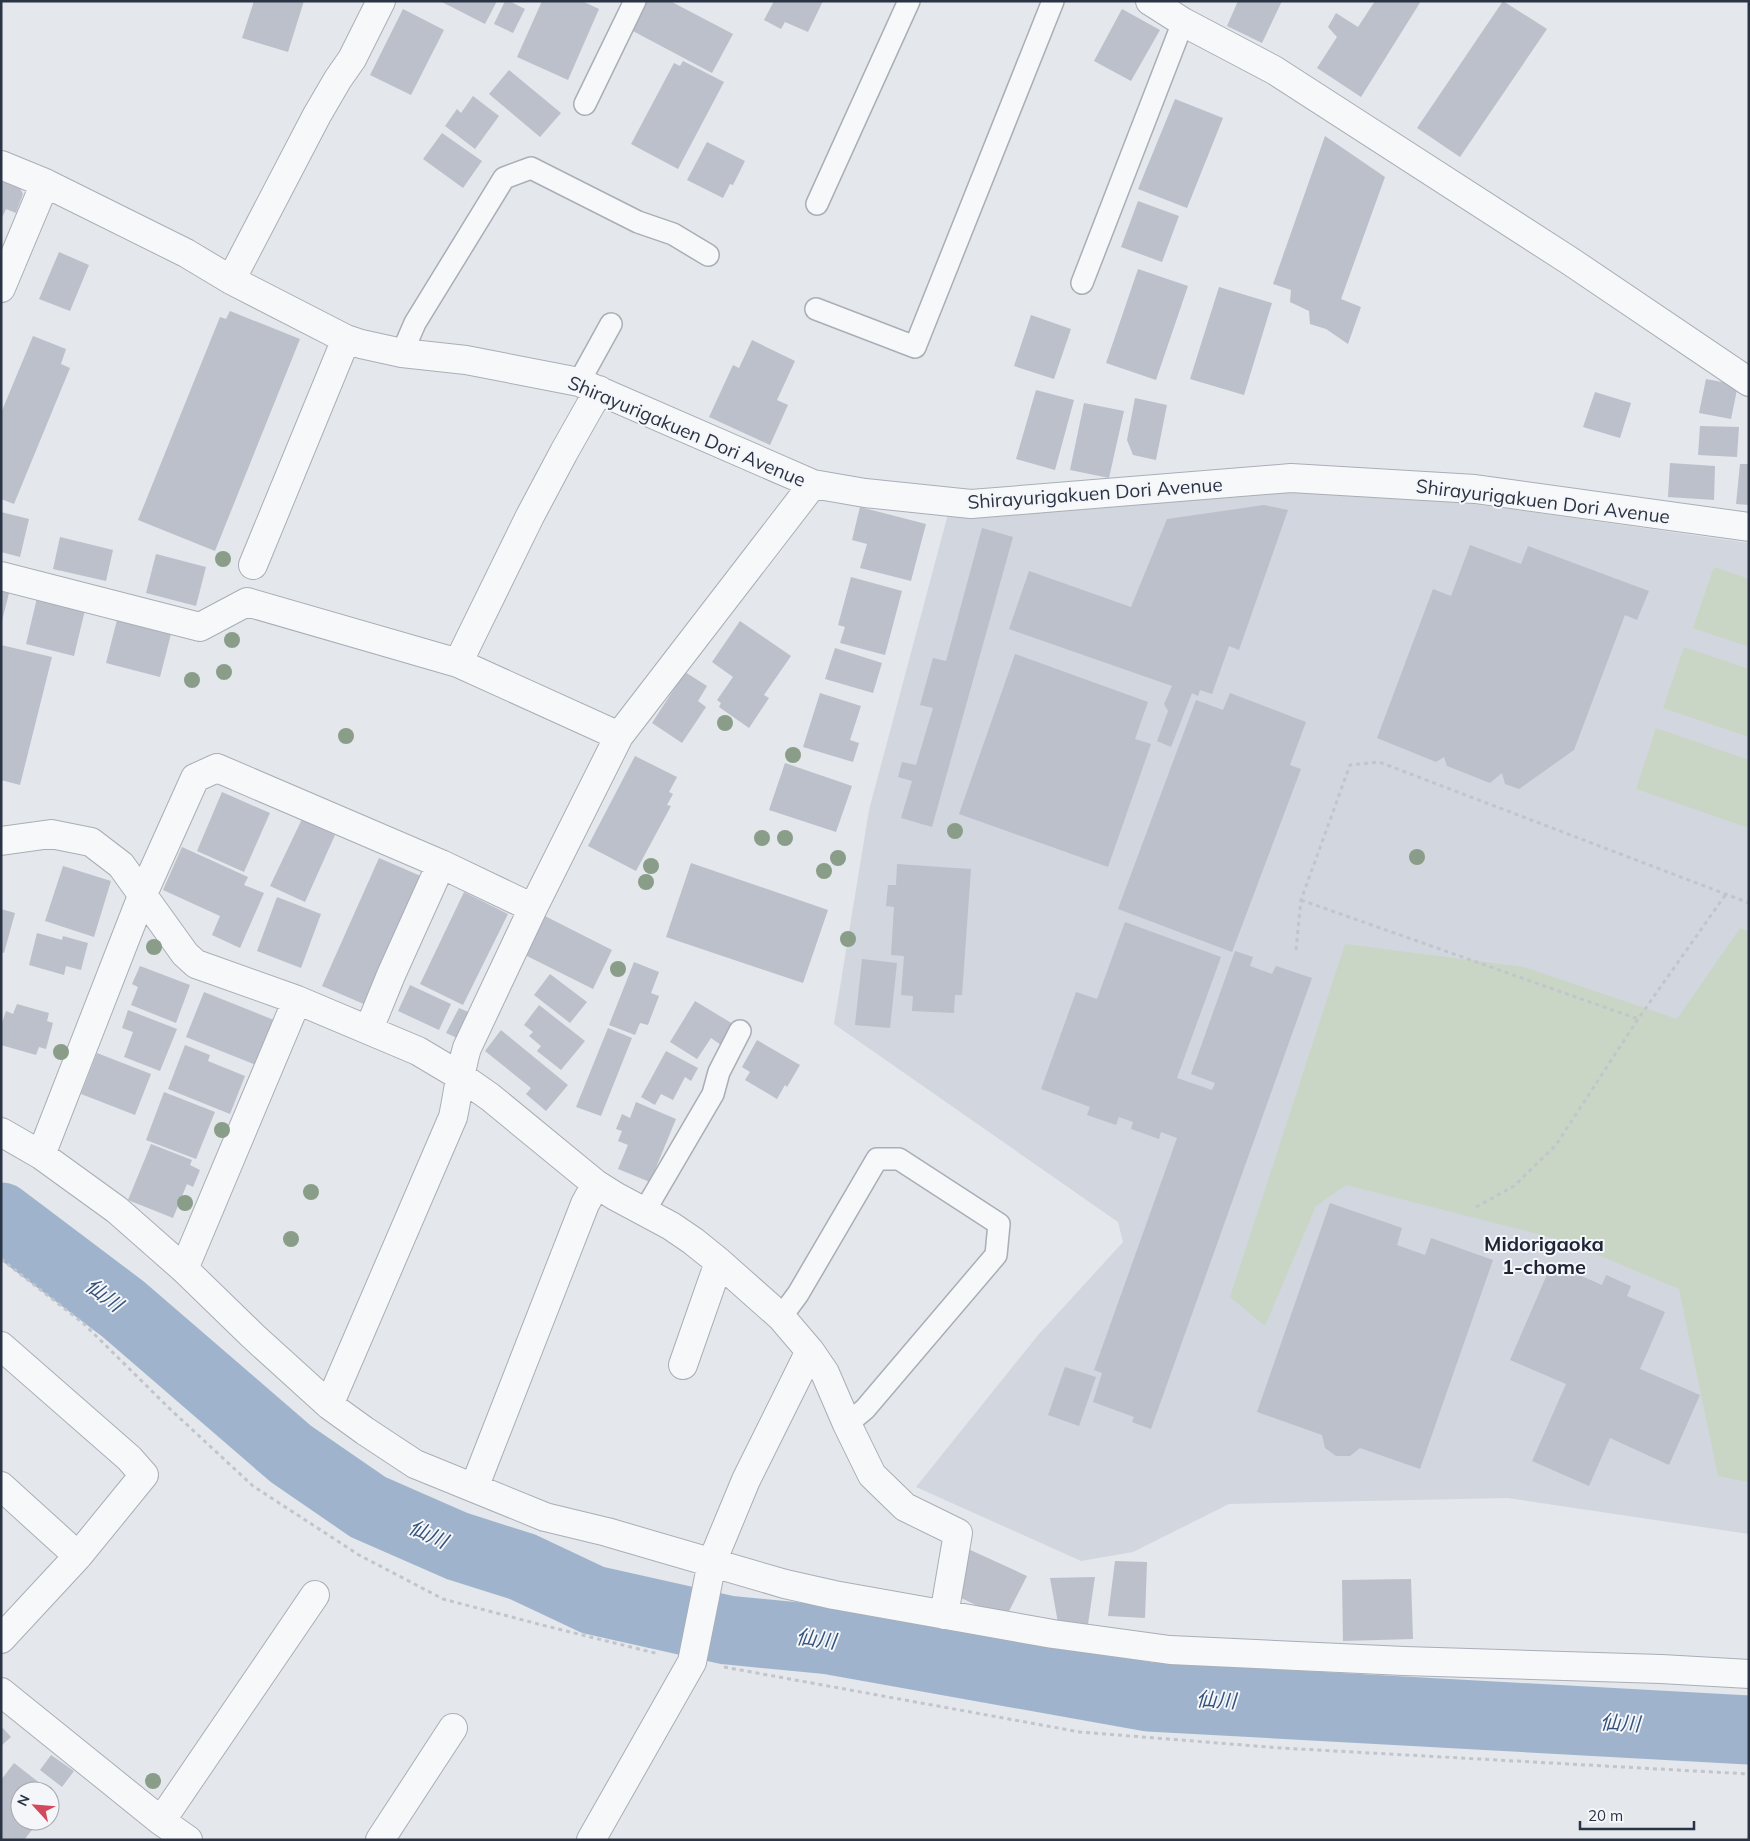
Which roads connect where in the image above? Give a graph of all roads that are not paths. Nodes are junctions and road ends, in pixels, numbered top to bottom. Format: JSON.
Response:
{"nodes":[{"id":1,"x":381,"y":1,"type":"edge"},
{"id":2,"x":635,"y":1,"type":"edge"},
{"id":3,"x":909,"y":1,"type":"edge"},
{"id":4,"x":1053,"y":1,"type":"edge"},
{"id":5,"x":1150,"y":1,"type":"edge"},
{"id":6,"x":1184,"y":22,"type":"junction"},
{"id":7,"x":585,"y":104,"type":"dead end"},
{"id":8,"x":1,"y":165,"type":"edge"},
{"id":9,"x":45,"y":183,"type":"junction"},
{"id":10,"x":817,"y":204,"type":"dead end"},
{"id":11,"x":708,"y":254,"type":"dead end"},
{"id":12,"x":231,"y":280,"type":"junction"},
{"id":13,"x":1082,"y":283,"type":"dead end"},
{"id":14,"x":1,"y":288,"type":"edge"},
{"id":15,"x":816,"y":309,"type":"dead end"},
{"id":16,"x":611,"y":324,"type":"dead end"},
{"id":17,"x":346,"y":339,"type":"junction"},
{"id":18,"x":402,"y":353,"type":"junction"},
{"id":19,"x":1749,"y":382,"type":"edge"},
{"id":20,"x":589,"y":386,"type":"junction"},
{"id":21,"x":813,"y":484,"type":"junction"},
{"id":22,"x":1749,"y":527,"type":"edge"},
{"id":23,"x":253,"y":565,"type":"dead end"},
{"id":24,"x":1,"y":576,"type":"edge"},
{"id":25,"x":458,"y":663,"type":"junction"},
{"id":26,"x":619,"y":736,"type":"junction"},
{"id":27,"x":1,"y":841,"type":"edge"},
{"id":28,"x":441,"y":864,"type":"junction"},
{"id":29,"x":142,"y":896,"type":"junction"},
{"id":30,"x":533,"y":908,"type":"junction"},
{"id":31,"x":298,"y":1000,"type":"junction"},
{"id":32,"x":369,"y":1029,"type":"junction"},
{"id":33,"x":740,"y":1031,"type":"dead end"},
{"id":34,"x":460,"y":1076,"type":"junction"},
{"id":35,"x":1,"y":1132,"type":"edge"},
{"id":36,"x":41,"y":1155,"type":"junction"},
{"id":37,"x":596,"y":1184,"type":"junction"},
{"id":38,"x":644,"y":1212,"type":"junction"},
{"id":39,"x":719,"y":1262,"type":"junction"},
{"id":40,"x":184,"y":1269,"type":"junction"},
{"id":41,"x":781,"y":1317,"type":"junction"},
{"id":42,"x":1,"y":1346,"type":"edge"},
{"id":43,"x":810,"y":1351,"type":"junction"},
{"id":44,"x":683,"y":1366,"type":"dead end"},
{"id":45,"x":329,"y":1405,"type":"junction"},
{"id":46,"x":846,"y":1424,"type":"junction"},
{"id":47,"x":1,"y":1486,"type":"edge"},
{"id":48,"x":474,"y":1488,"type":"junction"},
{"id":49,"x":78,"y":1556,"type":"junction"},
{"id":50,"x":710,"y":1573,"type":"junction"},
{"id":51,"x":315,"y":1595,"type":"dead end"},
{"id":52,"x":944,"y":1615,"type":"junction"},
{"id":53,"x":1,"y":1639,"type":"edge"},
{"id":54,"x":1749,"y":1674,"type":"edge"},
{"id":55,"x":1,"y":1692,"type":"edge"},
{"id":56,"x":453,"y":1728,"type":"dead end"},
{"id":57,"x":161,"y":1821,"type":"junction"},
{"id":58,"x":188,"y":1840,"type":"edge"},
{"id":59,"x":380,"y":1840,"type":"edge"},
{"id":60,"x":592,"y":1840,"type":"edge"}],
"edges":[{"from":1,"to":12,"type":"street"},
{"from":2,"to":7,"type":"lane"},
{"from":3,"to":10,"type":"lane"},
{"from":4,"to":15,"type":"lane"},
{"from":5,"to":6,"type":"street"},
{"from":6,"to":13,"type":"lane"},
{"from":6,"to":19,"type":"street"},
{"from":8,"to":9,"type":"street","name":"Shirayurigakuen Dori Avenue"},
{"from":9,"to":12,"type":"street","name":"Shirayurigakuen Dori Avenue"},
{"from":9,"to":14,"type":"street"},
{"from":11,"to":18,"type":"lane"},
{"from":12,"to":17,"type":"street","name":"Shirayurigakuen Dori Avenue"},
{"from":16,"to":20,"type":"lane"},
{"from":17,"to":18,"type":"street","name":"Shirayurigakuen Dori Avenue"},
{"from":17,"to":23,"type":"street"},
{"from":18,"to":20,"type":"street","name":"Shirayurigakuen Dori Avenue"},
{"from":20,"to":21,"type":"street","name":"Shirayurigakuen Dori Avenue"},
{"from":20,"to":25,"type":"street"},
{"from":21,"to":22,"type":"street","name":"Shirayurigakuen Dori Avenue"},
{"from":21,"to":26,"type":"street"},
{"from":24,"to":25,"type":"street"},
{"from":25,"to":26,"type":"street"},
{"from":26,"to":30,"type":"street"},
{"from":27,"to":29,"type":"street"},
{"from":28,"to":29,"type":"street"},
{"from":28,"to":30,"type":"street"},
{"from":28,"to":32,"type":"street"},
{"from":29,"to":31,"type":"street"},
{"from":29,"to":36,"type":"street"},
{"from":30,"to":34,"type":"street"},
{"from":31,"to":32,"type":"street"},
{"from":31,"to":40,"type":"street"},
{"from":32,"to":34,"type":"street"},
{"from":33,"to":38,"type":"lane"},
{"from":34,"to":37,"type":"street"},
{"from":34,"to":45,"type":"street"},
{"from":35,"to":36,"type":"street"},
{"from":36,"to":40,"type":"street"},
{"from":37,"to":38,"type":"street"},
{"from":37,"to":48,"type":"street"},
{"from":38,"to":39,"type":"street"},
{"from":39,"to":41,"type":"street"},
{"from":39,"to":44,"type":"street"},
{"from":40,"to":45,"type":"street"},
{"from":41,"to":43,"type":"street"},
{"from":41,"to":46,"type":"lane"},
{"from":42,"to":49,"type":"street"},
{"from":43,"to":46,"type":"street"},
{"from":43,"to":50,"type":"street"},
{"from":45,"to":48,"type":"street"},
{"from":46,"to":52,"type":"street"},
{"from":47,"to":49,"type":"street"},
{"from":48,"to":50,"type":"street"},
{"from":49,"to":53,"type":"street"},
{"from":50,"to":52,"type":"street"},
{"from":50,"to":60,"type":"street"},
{"from":51,"to":57,"type":"street"},
{"from":52,"to":54,"type":"street"},
{"from":55,"to":57,"type":"street"},
{"from":56,"to":59,"type":"street"},
{"from":57,"to":58,"type":"street"}]}
